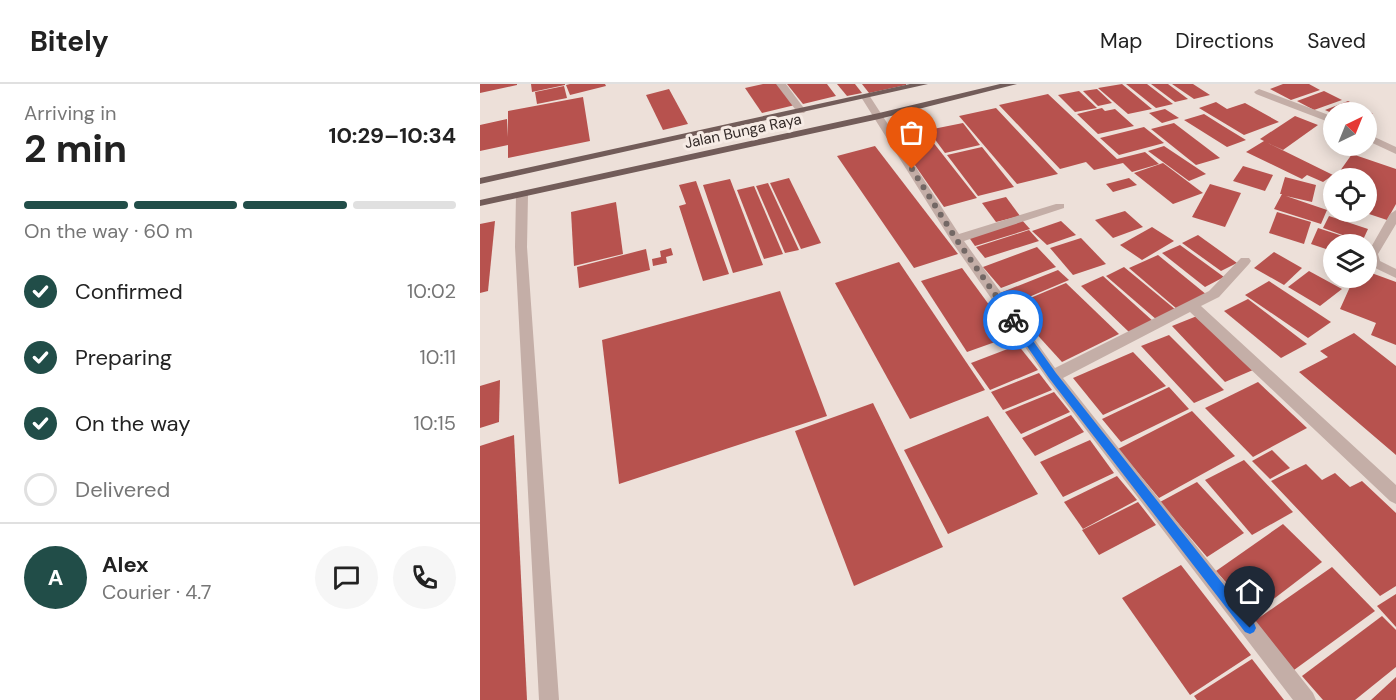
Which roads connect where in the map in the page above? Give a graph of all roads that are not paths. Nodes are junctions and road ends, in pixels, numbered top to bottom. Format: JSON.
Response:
{"nodes":[{"id":1,"x":781,"y":84,"type":"edge"},
{"id":2,"x":923,"y":84,"type":"edge"},
{"id":3,"x":1012,"y":84,"type":"edge"},
{"id":4,"x":1259,"y":92,"type":"dead end"},
{"id":5,"x":866,"y":96,"type":"junction"},
{"id":6,"x":801,"y":111,"type":"junction"},
{"id":7,"x":879,"y":116,"type":"junction"},
{"id":8,"x":1323,"y":117,"type":"edge"},
{"id":9,"x":1377,"y":142,"type":"edge"},
{"id":10,"x":1396,"y":152,"type":"edge"},
{"id":11,"x":480,"y":181,"type":"edge"},
{"id":12,"x":522,"y":195,"type":"junction"},
{"id":13,"x":480,"y":203,"type":"edge"},
{"id":14,"x":1060,"y":206,"type":"dead end"},
{"id":15,"x":1396,"y":214,"type":"edge"},
{"id":16,"x":956,"y":239,"type":"junction"},
{"id":17,"x":1245,"y":261,"type":"dead end"},
{"id":18,"x":1396,"y":274,"type":"edge"},
{"id":19,"x":1192,"y":306,"type":"junction"},
{"id":20,"x":1053,"y":376,"type":"junction"},
{"id":21,"x":1396,"y":496,"type":"edge"},
{"id":22,"x":549,"y":700,"type":"edge"},
{"id":23,"x":1306,"y":700,"type":"edge"}],
"edges":[{"from":1,"to":6,"type":"street"},
{"from":2,"to":5,"type":"main road","name":"Jalan Bunga Raya"},
{"from":3,"to":7,"type":"main road","name":"Jalan Bunga Raya"},
{"from":4,"to":8,"type":"street"},
{"from":5,"to":6,"type":"main road","name":"Jalan Bunga Raya"},
{"from":5,"to":7,"type":"street"},
{"from":6,"to":11,"type":"main road","name":"Jalan Bunga Raya"},
{"from":7,"to":12,"type":"main road","name":"Jalan Bunga Raya"},
{"from":7,"to":16,"type":"street"},
{"from":9,"to":10,"type":"street"},
{"from":12,"to":13,"type":"main road","name":"Jalan Bunga Raya"},
{"from":12,"to":22,"type":"street"},
{"from":14,"to":16,"type":"street"},
{"from":15,"to":18,"type":"street"},
{"from":16,"to":20,"type":"street"},
{"from":17,"to":19,"type":"street"},
{"from":19,"to":20,"type":"street"},
{"from":19,"to":21,"type":"street"},
{"from":20,"to":23,"type":"street"}]}
